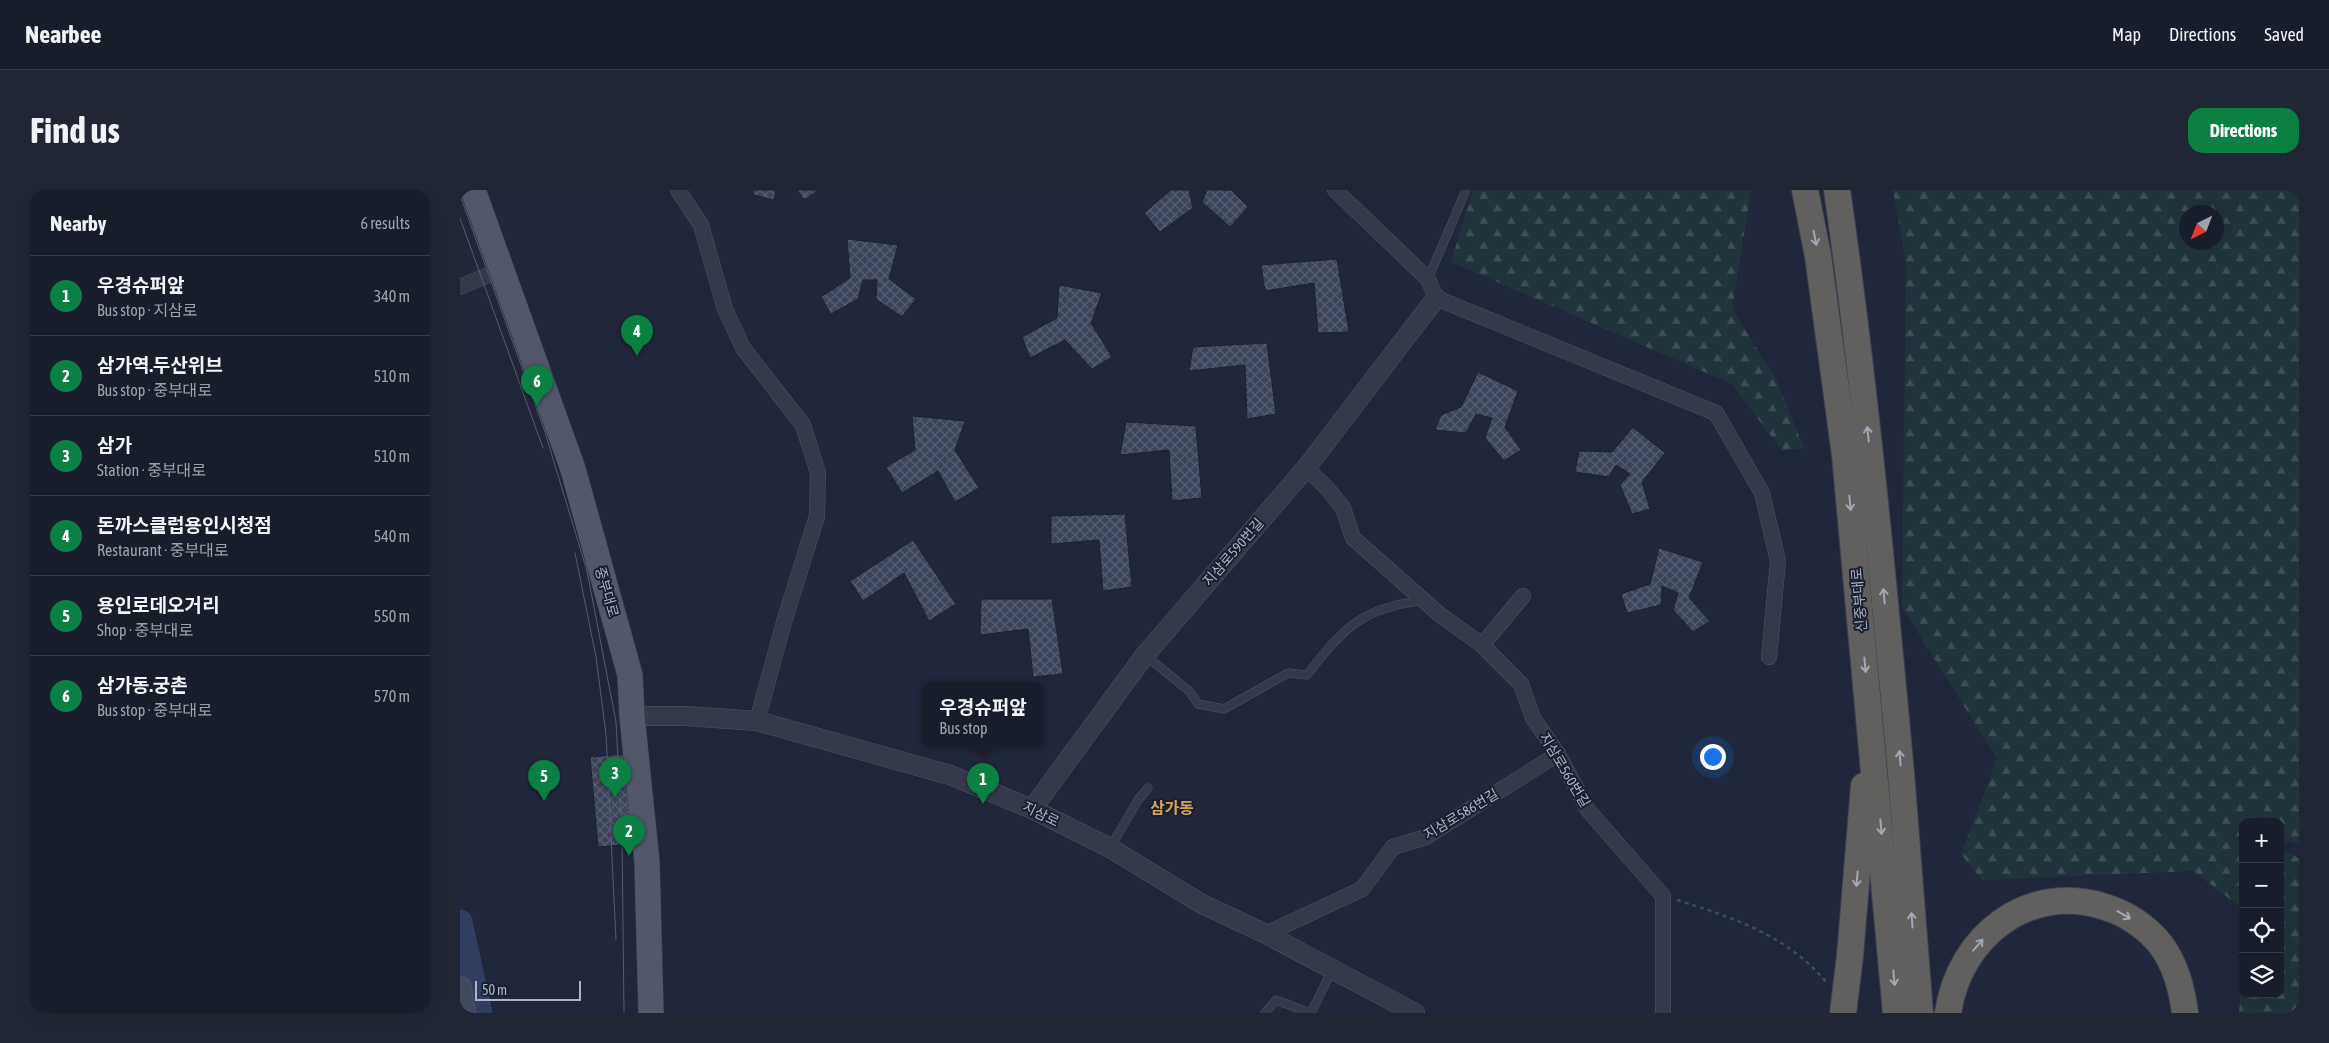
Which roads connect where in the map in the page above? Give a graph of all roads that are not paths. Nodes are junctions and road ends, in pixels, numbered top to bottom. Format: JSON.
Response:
{"nodes":[{"id":1,"x":472,"y":190,"type":"edge"},
{"id":2,"x":678,"y":190,"type":"edge"},
{"id":3,"x":1335,"y":190,"type":"edge"},
{"id":4,"x":1466,"y":190,"type":"edge"},
{"id":5,"x":1806,"y":190,"type":"edge"},
{"id":6,"x":1838,"y":190,"type":"edge"},
{"id":7,"x":500,"y":270,"type":"junction"},
{"id":8,"x":1428,"y":278,"type":"junction"},
{"id":9,"x":460,"y":288,"type":"edge"},
{"id":10,"x":1436,"y":298,"type":"junction"},
{"id":11,"x":1306,"y":468,"type":"junction"},
{"id":12,"x":1523,"y":596,"type":"dead end"},
{"id":13,"x":1424,"y":601,"type":"junction"},
{"id":14,"x":1482,"y":645,"type":"junction"},
{"id":15,"x":1145,"y":655,"type":"junction"},
{"id":16,"x":1769,"y":657,"type":"dead end"},
{"id":17,"x":1869,"y":708,"type":"junction"},
{"id":18,"x":632,"y":716,"type":"junction"},
{"id":19,"x":757,"y":721,"type":"junction"},
{"id":20,"x":1558,"y":754,"type":"junction"},
{"id":21,"x":1148,"y":788,"type":"dead end"},
{"id":22,"x":1032,"y":809,"type":"junction"},
{"id":23,"x":1110,"y":848,"type":"junction"},
{"id":24,"x":1266,"y":934,"type":"junction"},
{"id":25,"x":1332,"y":970,"type":"junction"},
{"id":26,"x":460,"y":988,"type":"edge"},
{"id":27,"x":464,"y":1013,"type":"edge"},
{"id":28,"x":651,"y":1013,"type":"edge"},
{"id":29,"x":1265,"y":1013,"type":"edge"},
{"id":30,"x":1310,"y":1013,"type":"edge"},
{"id":31,"x":1415,"y":1013,"type":"edge"},
{"id":32,"x":1663,"y":1013,"type":"edge"},
{"id":33,"x":1844,"y":1013,"type":"edge"},
{"id":34,"x":1896,"y":1013,"type":"edge"},
{"id":35,"x":1920,"y":1013,"type":"edge"},
{"id":36,"x":1948,"y":1013,"type":"edge"},
{"id":37,"x":2185,"y":1013,"type":"edge"}],
"edges":[{"from":1,"to":7,"type":"main road","name":"중부대로"},
{"from":2,"to":19,"type":"street"},
{"from":3,"to":8,"type":"street"},
{"from":4,"to":8,"type":"lane"},
{"from":5,"to":17,"type":"highway","name":"신중부대로","one_way":true},
{"from":35,"to":6,"type":"highway","name":"신중부대로","one_way":true},
{"from":7,"to":9,"type":"street"},
{"from":7,"to":18,"type":"main road","name":"중부대로"},
{"from":8,"to":10,"type":"street"},
{"from":10,"to":11,"type":"street","name":"지삼로590번길"},
{"from":10,"to":16,"type":"street"},
{"from":11,"to":13,"type":"street","name":"지삼로560번길"},
{"from":11,"to":15,"type":"street","name":"지삼로590번길"},
{"from":12,"to":14,"type":"street"},
{"from":13,"to":14,"type":"street","name":"지삼로560번길"},
{"from":13,"to":15,"type":"lane"},
{"from":14,"to":20,"type":"street","name":"지삼로560번길"},
{"from":15,"to":22,"type":"street","name":"지삼로590번길"},
{"from":17,"to":33,"type":"highway","one_way":true,"bridge":true},
{"from":17,"to":34,"type":"highway","name":"신중부대로","one_way":true},
{"from":18,"to":19,"type":"street","name":"지삼로"},
{"from":18,"to":28,"type":"main road","name":"중부대로"},
{"from":19,"to":22,"type":"street","name":"지삼로"},
{"from":20,"to":24,"type":"street","name":"지삼로586번길"},
{"from":20,"to":32,"type":"street","name":"지삼로560번길"},
{"from":21,"to":23,"type":"lane"},
{"from":22,"to":23,"type":"street","name":"지삼로"},
{"from":23,"to":24,"type":"street","name":"지삼로"},
{"from":24,"to":25,"type":"street","name":"지삼로"},
{"from":25,"to":30,"type":"lane"},
{"from":25,"to":31,"type":"street","name":"지삼로"},
{"from":26,"to":27,"type":"main road"},
{"from":29,"to":30,"type":"lane"},
{"from":36,"to":37,"type":"highway","one_way":true}]}
